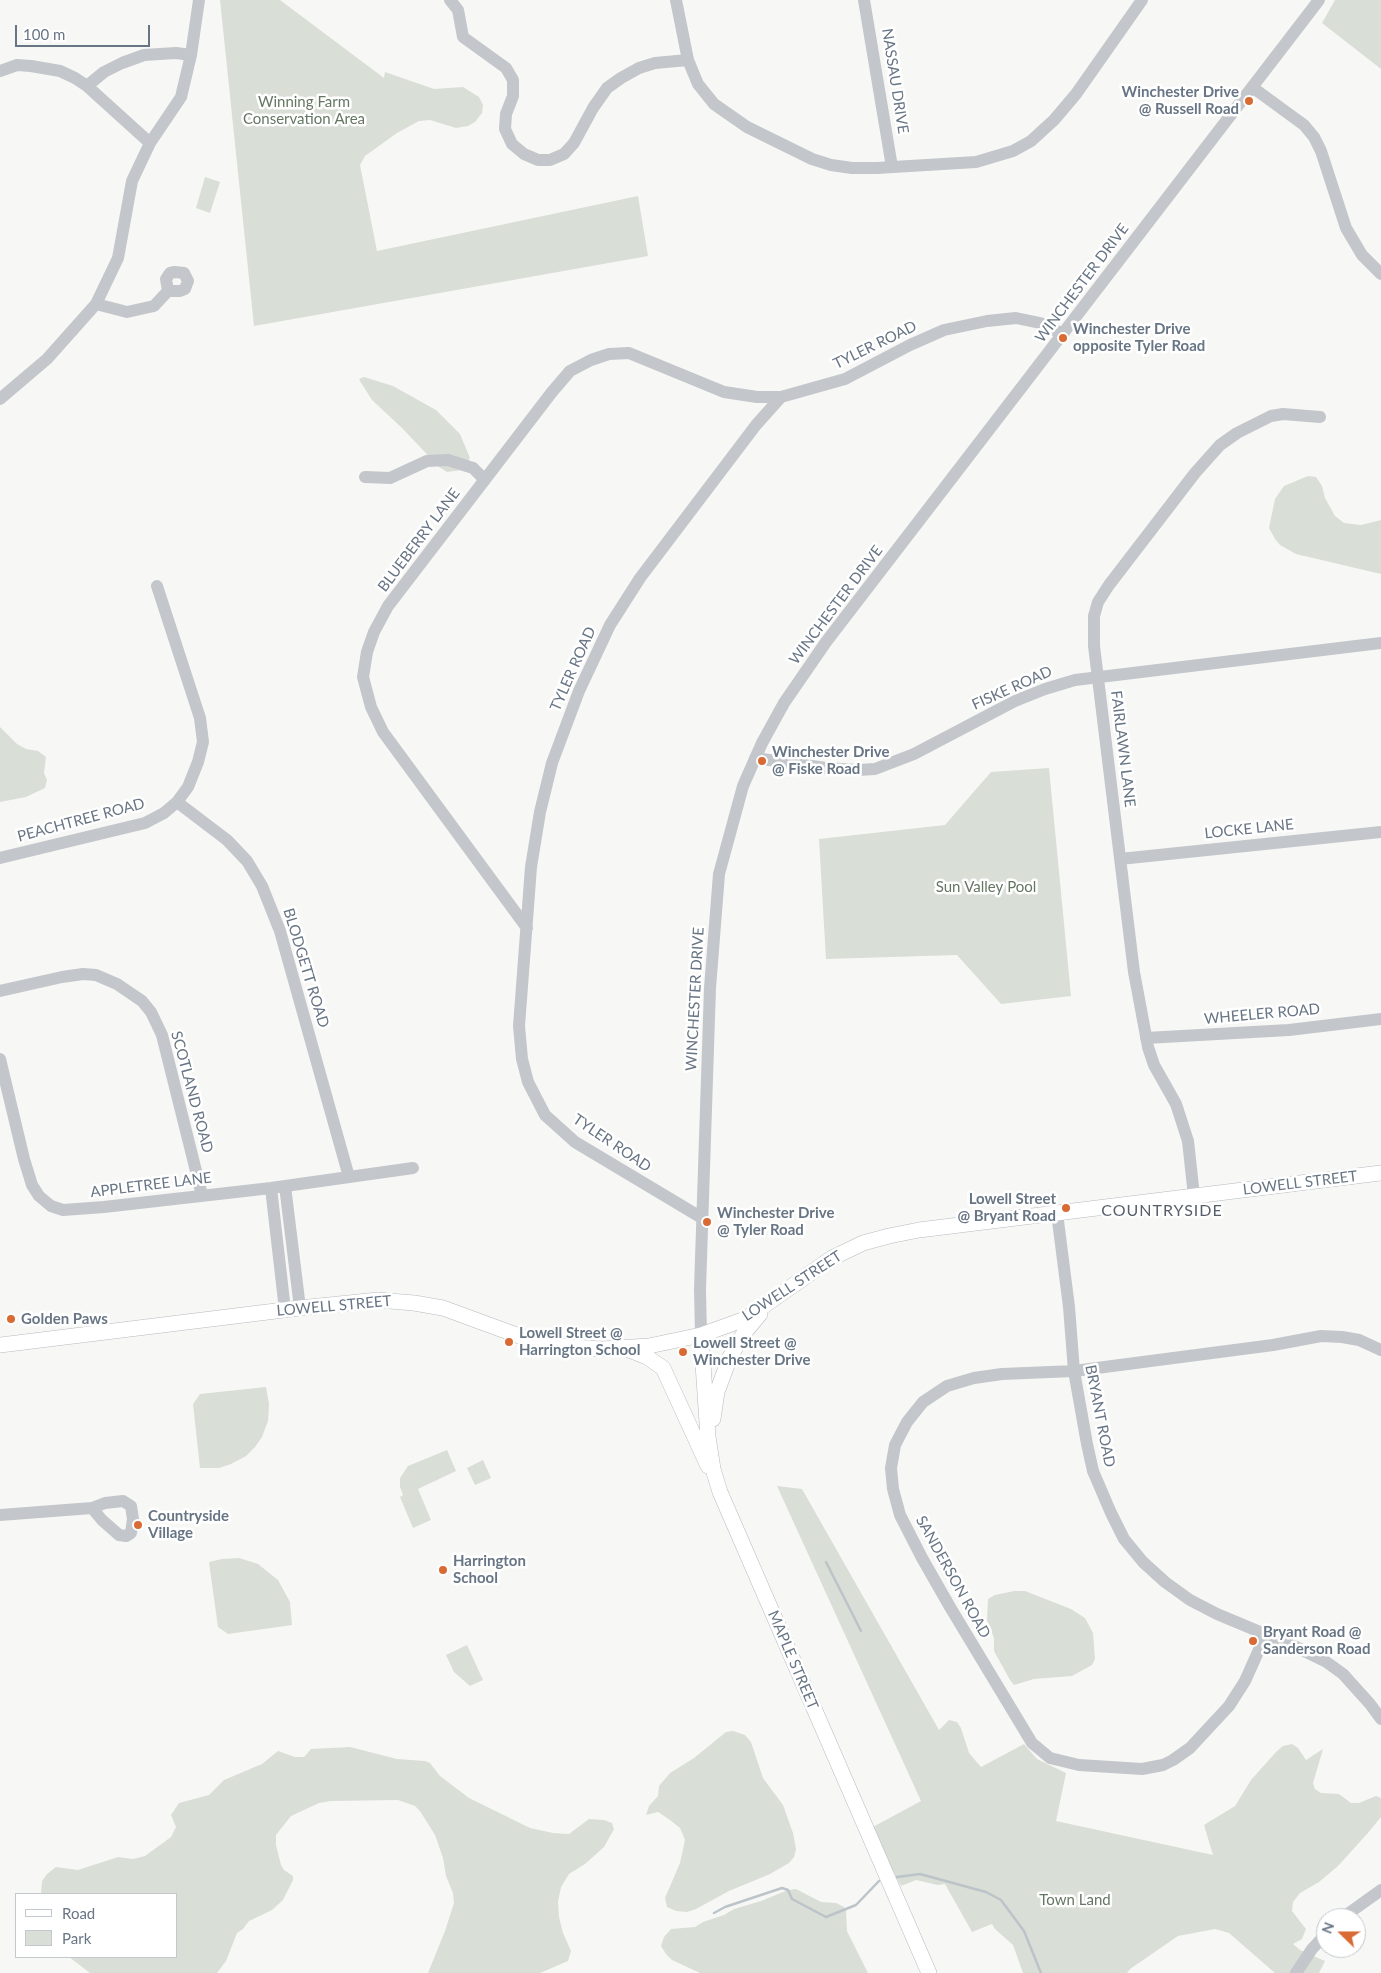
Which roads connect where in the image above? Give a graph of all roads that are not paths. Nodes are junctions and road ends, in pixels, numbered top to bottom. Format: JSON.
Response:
{"nodes":[{"id":1,"x":199,"y":0,"type":"edge"},
{"id":2,"x":450,"y":0,"type":"edge"},
{"id":3,"x":676,"y":0,"type":"edge"},
{"id":4,"x":864,"y":0,"type":"edge"},
{"id":5,"x":1142,"y":0,"type":"edge"},
{"id":6,"x":1319,"y":0,"type":"edge"},
{"id":7,"x":191,"y":55,"type":"junction"},
{"id":8,"x":688,"y":60,"type":"junction"},
{"id":9,"x":0,"y":71,"type":"edge"},
{"id":10,"x":87,"y":86,"type":"junction"},
{"id":11,"x":1252,"y":87,"type":"junction"},
{"id":12,"x":150,"y":143,"type":"junction"},
{"id":13,"x":892,"y":167,"type":"junction"},
{"id":14,"x":1381,"y":274,"type":"edge"},
{"id":15,"x":168,"y":291,"type":"dead end"},
{"id":16,"x":96,"y":304,"type":"junction"},
{"id":17,"x":1063,"y":334,"type":"junction"},
{"id":18,"x":781,"y":397,"type":"junction"},
{"id":19,"x":0,"y":400,"type":"edge"},
{"id":20,"x":1320,"y":417,"type":"dead end"},
{"id":21,"x":365,"y":477,"type":"dead end"},
{"id":22,"x":485,"y":480,"type":"junction"},
{"id":23,"x":157,"y":586,"type":"dead end"},
{"id":24,"x":1381,"y":644,"type":"edge"},
{"id":25,"x":1098,"y":677,"type":"junction"},
{"id":26,"x":755,"y":758,"type":"junction"},
{"id":27,"x":177,"y":802,"type":"junction"},
{"id":28,"x":1381,"y":832,"type":"edge"},
{"id":29,"x":0,"y":858,"type":"edge"},
{"id":30,"x":1120,"y":859,"type":"junction"},
{"id":31,"x":527,"y":928,"type":"junction"},
{"id":32,"x":0,"y":991,"type":"edge"},
{"id":33,"x":1381,"y":1019,"type":"edge"},
{"id":34,"x":1146,"y":1038,"type":"junction"},
{"id":35,"x":0,"y":1059,"type":"edge"},
{"id":36,"x":413,"y":1168,"type":"dead end"},
{"id":37,"x":1381,"y":1173,"type":"edge"},
{"id":38,"x":349,"y":1177,"type":"junction"},
{"id":39,"x":285,"y":1186,"type":"junction"},
{"id":40,"x":271,"y":1188,"type":"junction"},
{"id":41,"x":202,"y":1195,"type":"junction"},
{"id":42,"x":1194,"y":1196,"type":"junction"},
{"id":43,"x":1057,"y":1213,"type":"junction"},
{"id":44,"x":702,"y":1218,"type":"junction"},
{"id":45,"x":795,"y":1284,"type":"junction"},
{"id":46,"x":292,"y":1309,"type":"junction"},
{"id":47,"x":701,"y":1335,"type":"junction"},
{"id":48,"x":0,"y":1345,"type":"edge"},
{"id":49,"x":626,"y":1348,"type":"junction"},
{"id":50,"x":1381,"y":1350,"type":"edge"},
{"id":51,"x":1074,"y":1371,"type":"junction"},
{"id":52,"x":711,"y":1458,"type":"junction"},
{"id":53,"x":716,"y":1481,"type":"junction"},
{"id":54,"x":92,"y":1508,"type":"dead end"},
{"id":55,"x":0,"y":1515,"type":"edge"},
{"id":56,"x":1266,"y":1634,"type":"junction"},
{"id":57,"x":1381,"y":1719,"type":"edge"},
{"id":58,"x":1381,"y":1890,"type":"edge"},
{"id":59,"x":1356,"y":1908,"type":"edge"},
{"id":60,"x":1316,"y":1945,"type":"edge"},
{"id":61,"x":929,"y":1973,"type":"edge"},
{"id":62,"x":1296,"y":1973,"type":"edge"}],
"edges":[{"from":1,"to":7,"type":"street"},
{"from":2,"to":8,"type":"street"},
{"from":3,"to":8,"type":"street"},
{"from":4,"to":13,"type":"street","name":"NASSAU DRIVE"},
{"from":5,"to":13,"type":"street"},
{"from":6,"to":11,"type":"street","name":"WINCHESTER DRIVE"},
{"from":7,"to":10,"type":"street"},
{"from":7,"to":12,"type":"street"},
{"from":8,"to":13,"type":"street"},
{"from":9,"to":10,"type":"street"},
{"from":10,"to":12,"type":"street"},
{"from":11,"to":14,"type":"street"},
{"from":11,"to":17,"type":"street","name":"WINCHESTER DRIVE"},
{"from":12,"to":16,"type":"street"},
{"from":15,"to":16,"type":"street"},
{"from":16,"to":19,"type":"street"},
{"from":17,"to":18,"type":"street","name":"TYLER ROAD"},
{"from":17,"to":26,"type":"street","name":"WINCHESTER DRIVE"},
{"from":18,"to":22,"type":"street","name":"BLUEBERRY LANE"},
{"from":18,"to":31,"type":"street","name":"TYLER ROAD"},
{"from":20,"to":25,"type":"street","name":"FAIRLAWN LANE"},
{"from":21,"to":22,"type":"street"},
{"from":22,"to":31,"type":"street","name":"BLUEBERRY LANE"},
{"from":23,"to":27,"type":"street","name":"PEACHTREE ROAD"},
{"from":24,"to":25,"type":"street","name":"FISKE ROAD"},
{"from":25,"to":26,"type":"street","name":"FISKE ROAD"},
{"from":25,"to":30,"type":"street","name":"FAIRLAWN LANE"},
{"from":26,"to":44,"type":"street","name":"WINCHESTER DRIVE"},
{"from":27,"to":29,"type":"street","name":"PEACHTREE ROAD"},
{"from":27,"to":38,"type":"street","name":"BLODGETT ROAD"},
{"from":28,"to":30,"type":"street","name":"LOCKE LANE"},
{"from":30,"to":34,"type":"street","name":"FAIRLAWN LANE"},
{"from":31,"to":44,"type":"street","name":"TYLER ROAD"},
{"from":32,"to":41,"type":"street","name":"SCOTLAND ROAD"},
{"from":33,"to":34,"type":"street","name":"WHEELER ROAD"},
{"from":34,"to":42,"type":"street","name":"FAIRLAWN LANE"},
{"from":35,"to":41,"type":"street","name":"APPLETREE LANE"},
{"from":36,"to":38,"type":"street","name":"APPLETREE LANE"},
{"from":37,"to":42,"type":"main road","name":"LOWELL STREET"},
{"from":38,"to":39,"type":"street","name":"APPLETREE LANE"},
{"from":39,"to":40,"type":"street","name":"APPLETREE LANE"},
{"from":39,"to":46,"type":"street"},
{"from":40,"to":41,"type":"street","name":"APPLETREE LANE"},
{"from":40,"to":46,"type":"street"},
{"from":42,"to":43,"type":"main road","name":"LOWELL STREET"},
{"from":43,"to":45,"type":"main road","name":"LOWELL STREET"},
{"from":43,"to":51,"type":"street","name":"BRYANT ROAD"},
{"from":44,"to":47,"type":"street","name":"WINCHESTER DRIVE"},
{"from":45,"to":47,"type":"main road","name":"LOWELL STREET"},
{"from":45,"to":52,"type":"main road"},
{"from":46,"to":48,"type":"main road","name":"LOWELL STREET"},
{"from":46,"to":49,"type":"main road","name":"LOWELL STREET"},
{"from":47,"to":49,"type":"main road","name":"LOWELL STREET"},
{"from":47,"to":52,"type":"main road","name":"MAPLE STREET"},
{"from":49,"to":53,"type":"main road"},
{"from":50,"to":51,"type":"street","name":"SANDERSON ROAD"},
{"from":51,"to":56,"type":"street","name":"BRYANT ROAD"},
{"from":51,"to":56,"type":"street","name":"SANDERSON ROAD"},
{"from":52,"to":53,"type":"main road","name":"MAPLE STREET"},
{"from":53,"to":61,"type":"main road","name":"MAPLE STREET"},
{"from":54,"to":55,"type":"street"},
{"from":56,"to":57,"type":"street","name":"BRYANT ROAD"},
{"from":58,"to":59,"type":"street"},
{"from":60,"to":62,"type":"street"}]}
